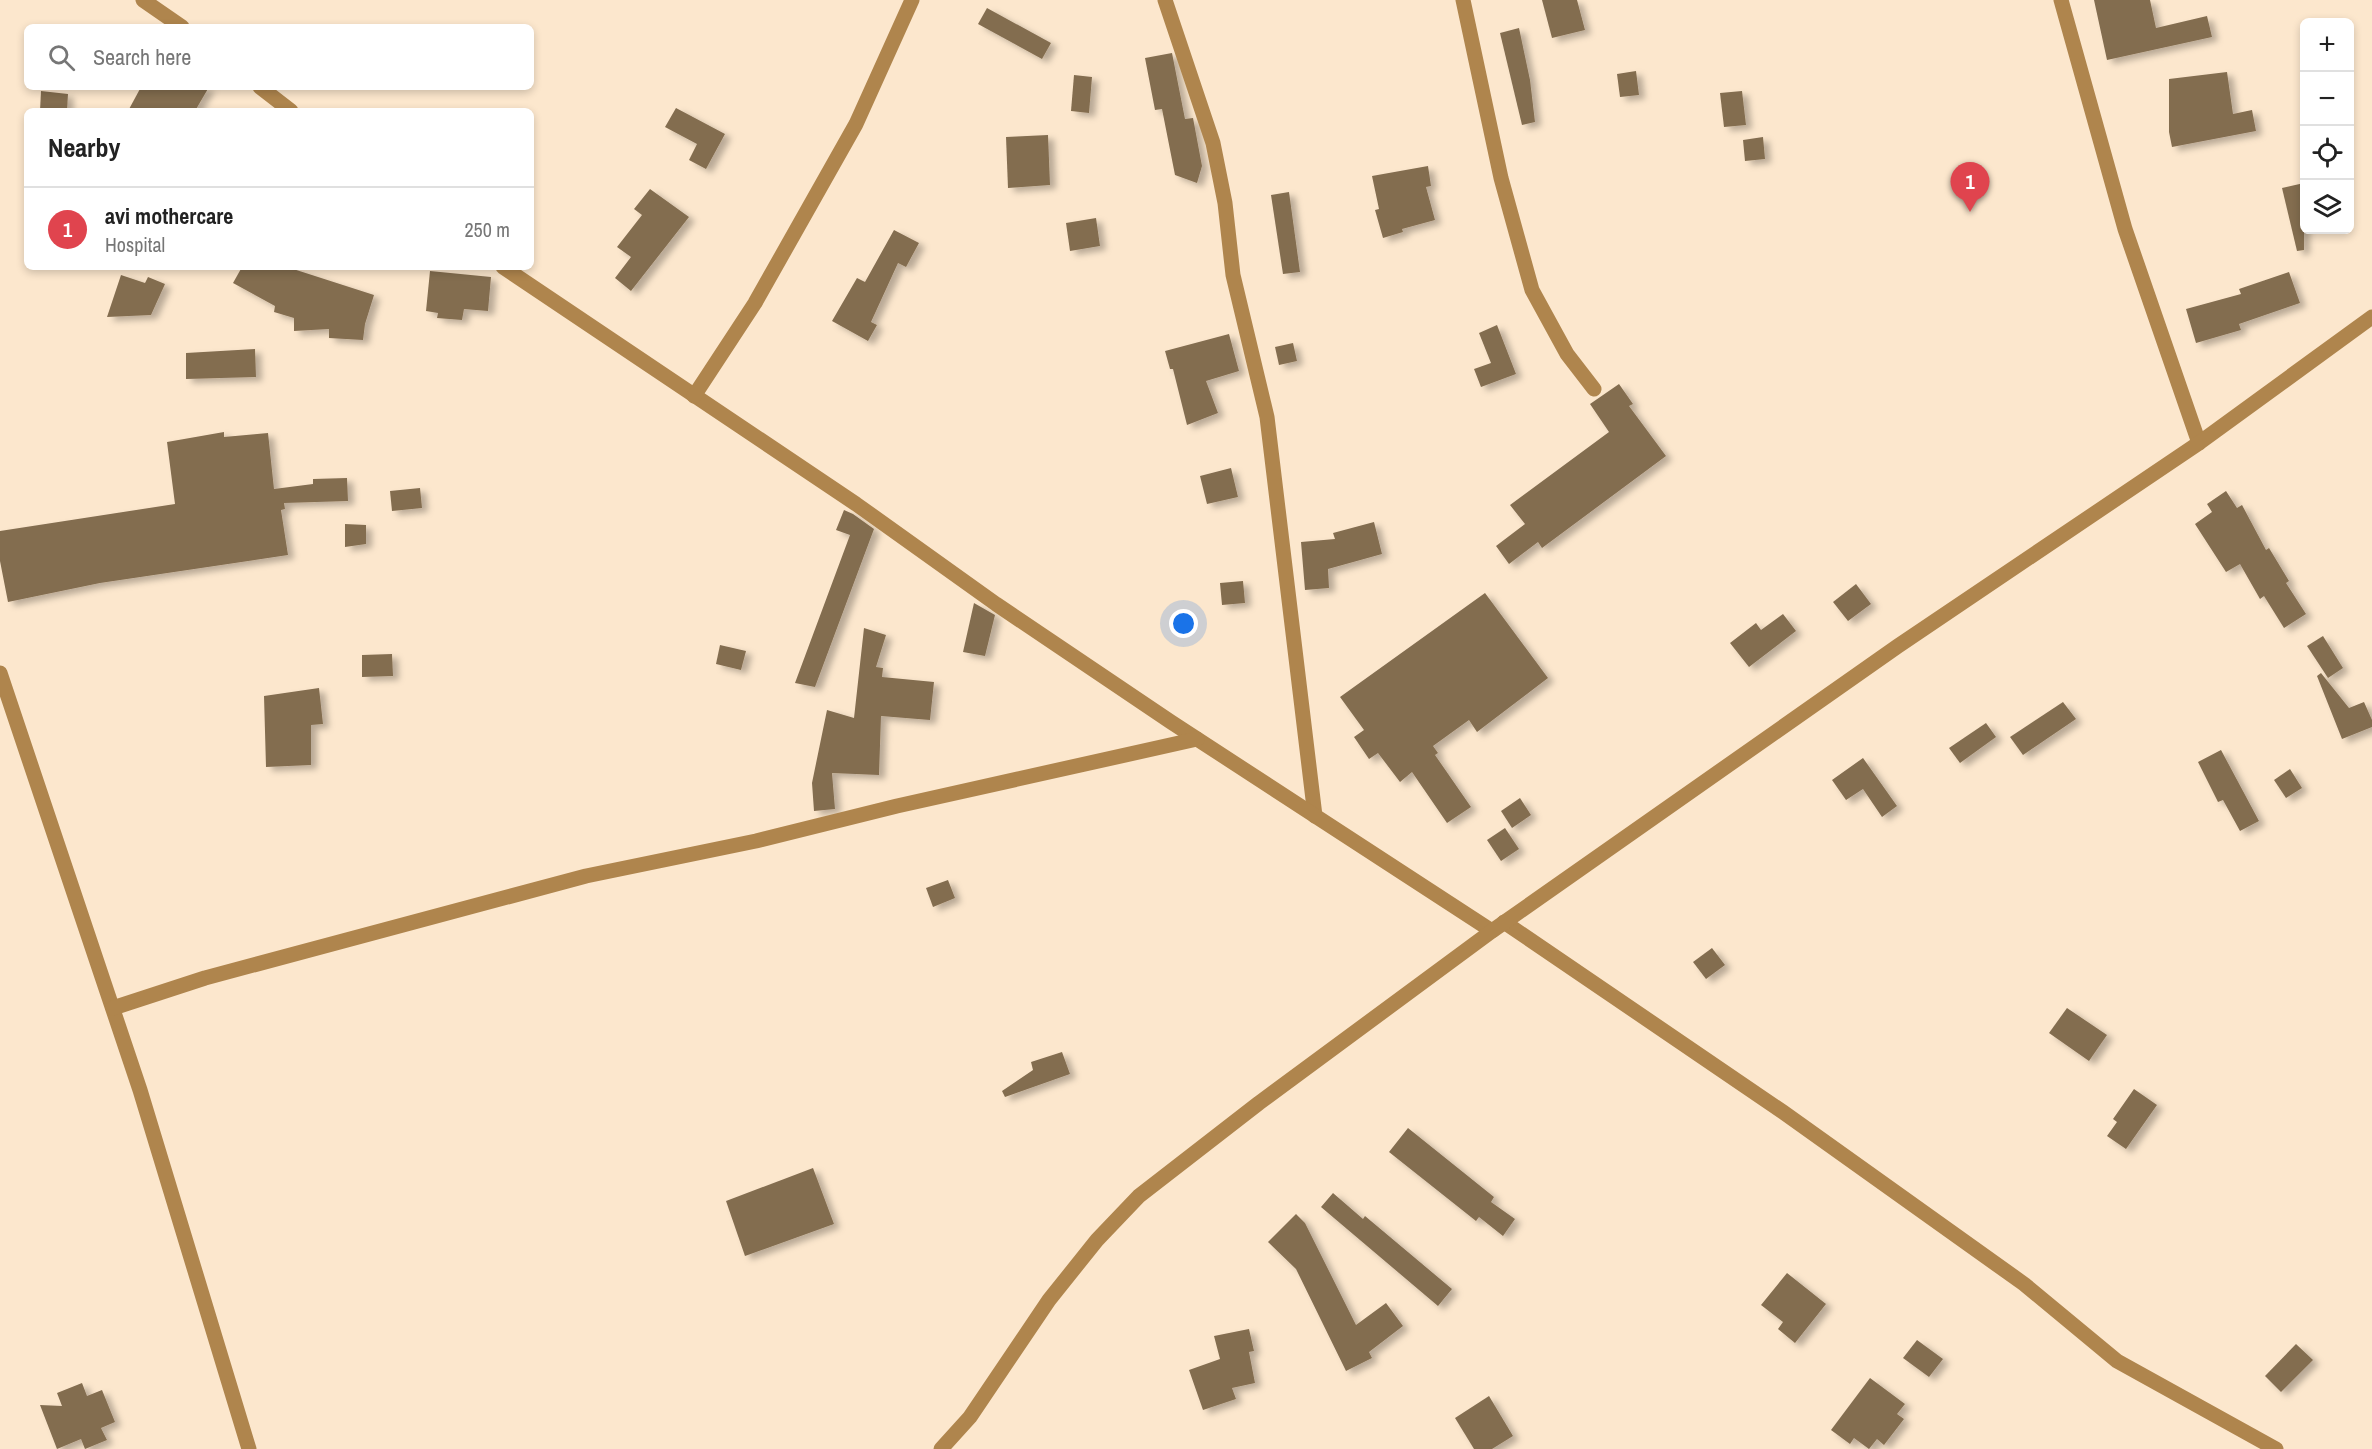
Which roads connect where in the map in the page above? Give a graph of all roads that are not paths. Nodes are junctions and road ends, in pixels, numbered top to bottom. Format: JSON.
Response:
{"nodes":[{"id":1,"x":143,"y":0,"type":"edge"},
{"id":2,"x":912,"y":0,"type":"edge"},
{"id":3,"x":1165,"y":0,"type":"edge"},
{"id":4,"x":1463,"y":0,"type":"edge"},
{"id":5,"x":2061,"y":0,"type":"edge"},
{"id":6,"x":178,"y":24,"type":"edge"},
{"id":7,"x":264,"y":90,"type":"edge"},
{"id":8,"x":287,"y":108,"type":"edge"},
{"id":9,"x":507,"y":270,"type":"edge"},
{"id":10,"x":2372,"y":317,"type":"edge"},
{"id":11,"x":1594,"y":389,"type":"dead end"},
{"id":12,"x":694,"y":396,"type":"junction"},
{"id":13,"x":2199,"y":443,"type":"junction"},
{"id":14,"x":0,"y":673,"type":"edge"},
{"id":15,"x":1197,"y":739,"type":"junction"},
{"id":16,"x":1315,"y":816,"type":"junction"},
{"id":17,"x":1498,"y":926,"type":"junction"},
{"id":18,"x":113,"y":1008,"type":"junction"},
{"id":19,"x":249,"y":1449,"type":"edge"},
{"id":20,"x":942,"y":1449,"type":"edge"},
{"id":21,"x":2276,"y":1449,"type":"edge"}],
"edges":[{"from":1,"to":6,"type":"street"},
{"from":2,"to":12,"type":"street"},
{"from":3,"to":16,"type":"street"},
{"from":4,"to":11,"type":"street"},
{"from":5,"to":13,"type":"street"},
{"from":7,"to":8,"type":"street"},
{"from":9,"to":12,"type":"street"},
{"from":10,"to":13,"type":"street"},
{"from":12,"to":15,"type":"street"},
{"from":13,"to":17,"type":"street"},
{"from":14,"to":18,"type":"street"},
{"from":15,"to":16,"type":"street"},
{"from":15,"to":18,"type":"street"},
{"from":16,"to":17,"type":"street"},
{"from":17,"to":20,"type":"street"},
{"from":17,"to":21,"type":"street"},
{"from":18,"to":19,"type":"street"}]}
